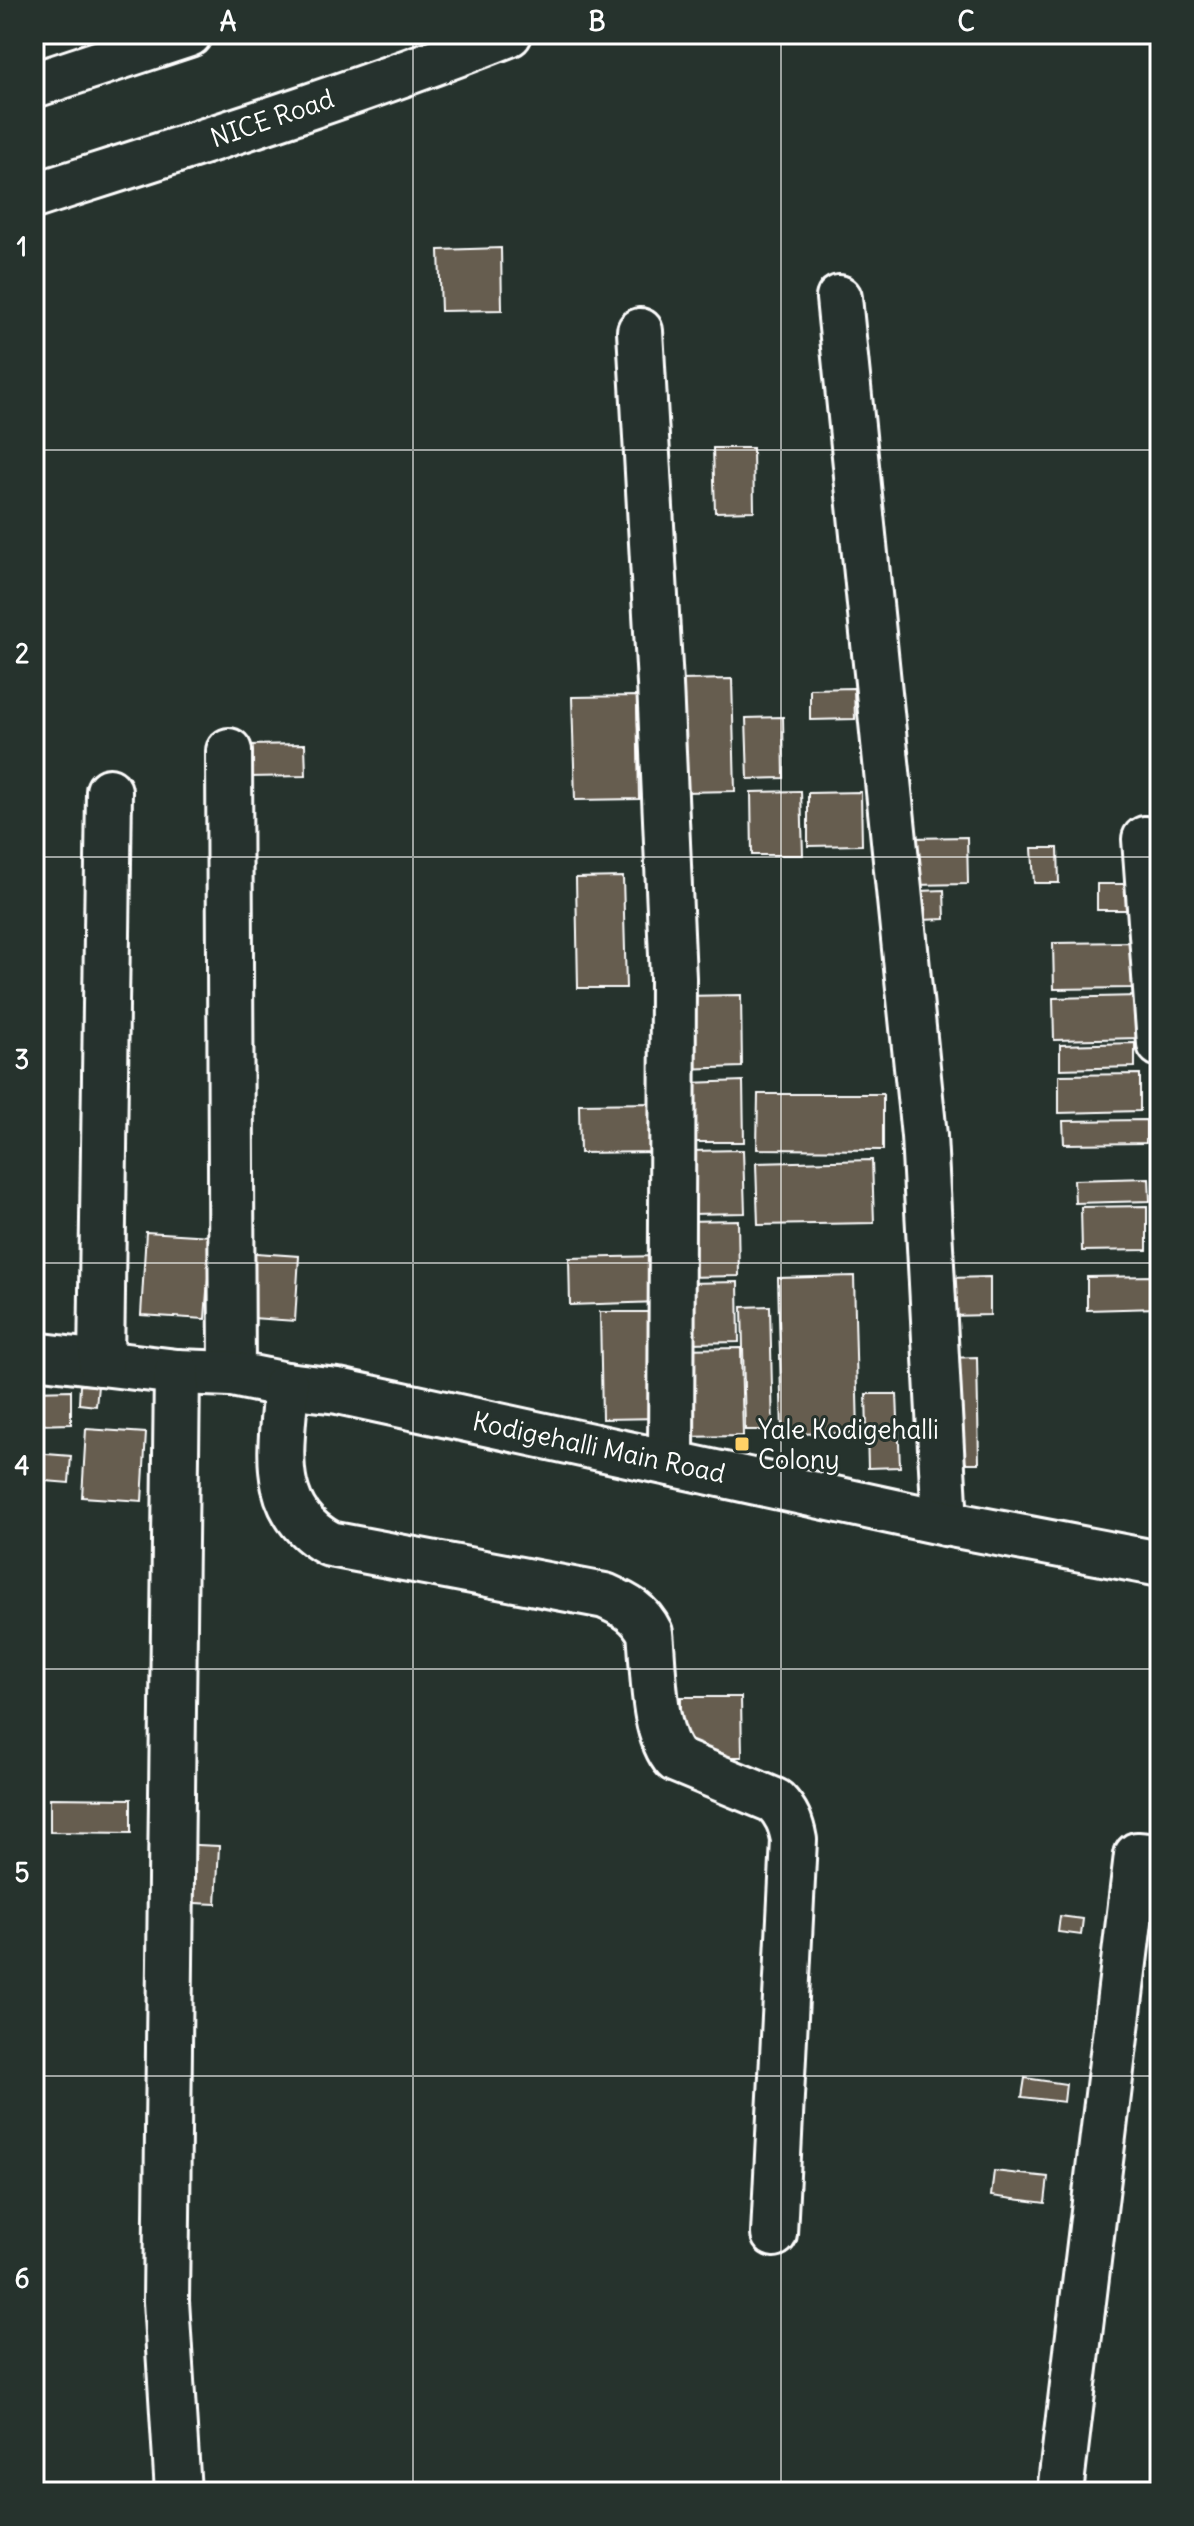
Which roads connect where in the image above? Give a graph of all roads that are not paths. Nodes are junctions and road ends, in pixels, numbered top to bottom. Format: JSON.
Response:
{"nodes":[{"id":1,"x":189,"y":34,"type":"edge"},
{"id":2,"x":509,"y":34,"type":"edge"},
{"id":3,"x":34,"y":85,"type":"edge"},
{"id":4,"x":34,"y":196,"type":"edge"},
{"id":5,"x":839,"y":298,"type":"dead end"},
{"id":6,"x":640,"y":331,"type":"dead end"},
{"id":7,"x":229,"y":751,"type":"dead end"},
{"id":8,"x":109,"y":791,"type":"dead end"},
{"id":9,"x":1145,"y":839,"type":"dead end"},
{"id":10,"x":1160,"y":1044,"type":"edge"},
{"id":11,"x":34,"y":1355,"type":"edge"},
{"id":12,"x":101,"y":1363,"type":"junction"},
{"id":13,"x":177,"y":1372,"type":"junction"},
{"id":14,"x":232,"y":1374,"type":"junction"},
{"id":15,"x":286,"y":1385,"type":"junction"},
{"id":16,"x":671,"y":1463,"type":"junction"},
{"id":17,"x":945,"y":1523,"type":"junction"},
{"id":18,"x":1160,"y":1564,"type":"edge"},
{"id":19,"x":1160,"y":1857,"type":"edge"},
{"id":20,"x":774,"y":2234,"type":"dead end"},
{"id":21,"x":178,"y":2492,"type":"edge"},
{"id":22,"x":1060,"y":2492,"type":"edge"}],
"edges":[{"from":1,"to":3,"type":"main road"},
{"from":2,"to":4,"type":"main road","name":"NICE Road"},
{"from":5,"to":17,"type":"main road"},
{"from":6,"to":16,"type":"main road"},
{"from":7,"to":14,"type":"main road"},
{"from":8,"to":12,"type":"main road"},
{"from":9,"to":10,"type":"main road"},
{"from":11,"to":12,"type":"main road","name":"Kodigehalli Main Road"},
{"from":12,"to":13,"type":"main road","name":"Kodigehalli Main Road"},
{"from":13,"to":14,"type":"main road","name":"Kodigehalli Main Road"},
{"from":13,"to":21,"type":"main road"},
{"from":14,"to":15,"type":"main road","name":"Kodigehalli Main Road"},
{"from":15,"to":16,"type":"main road","name":"Kodigehalli Main Road"},
{"from":15,"to":20,"type":"main road"},
{"from":16,"to":17,"type":"main road","name":"Kodigehalli Main Road"},
{"from":17,"to":18,"type":"main road","name":"Kodigehalli Main Road"},
{"from":19,"to":22,"type":"main road"}]}
